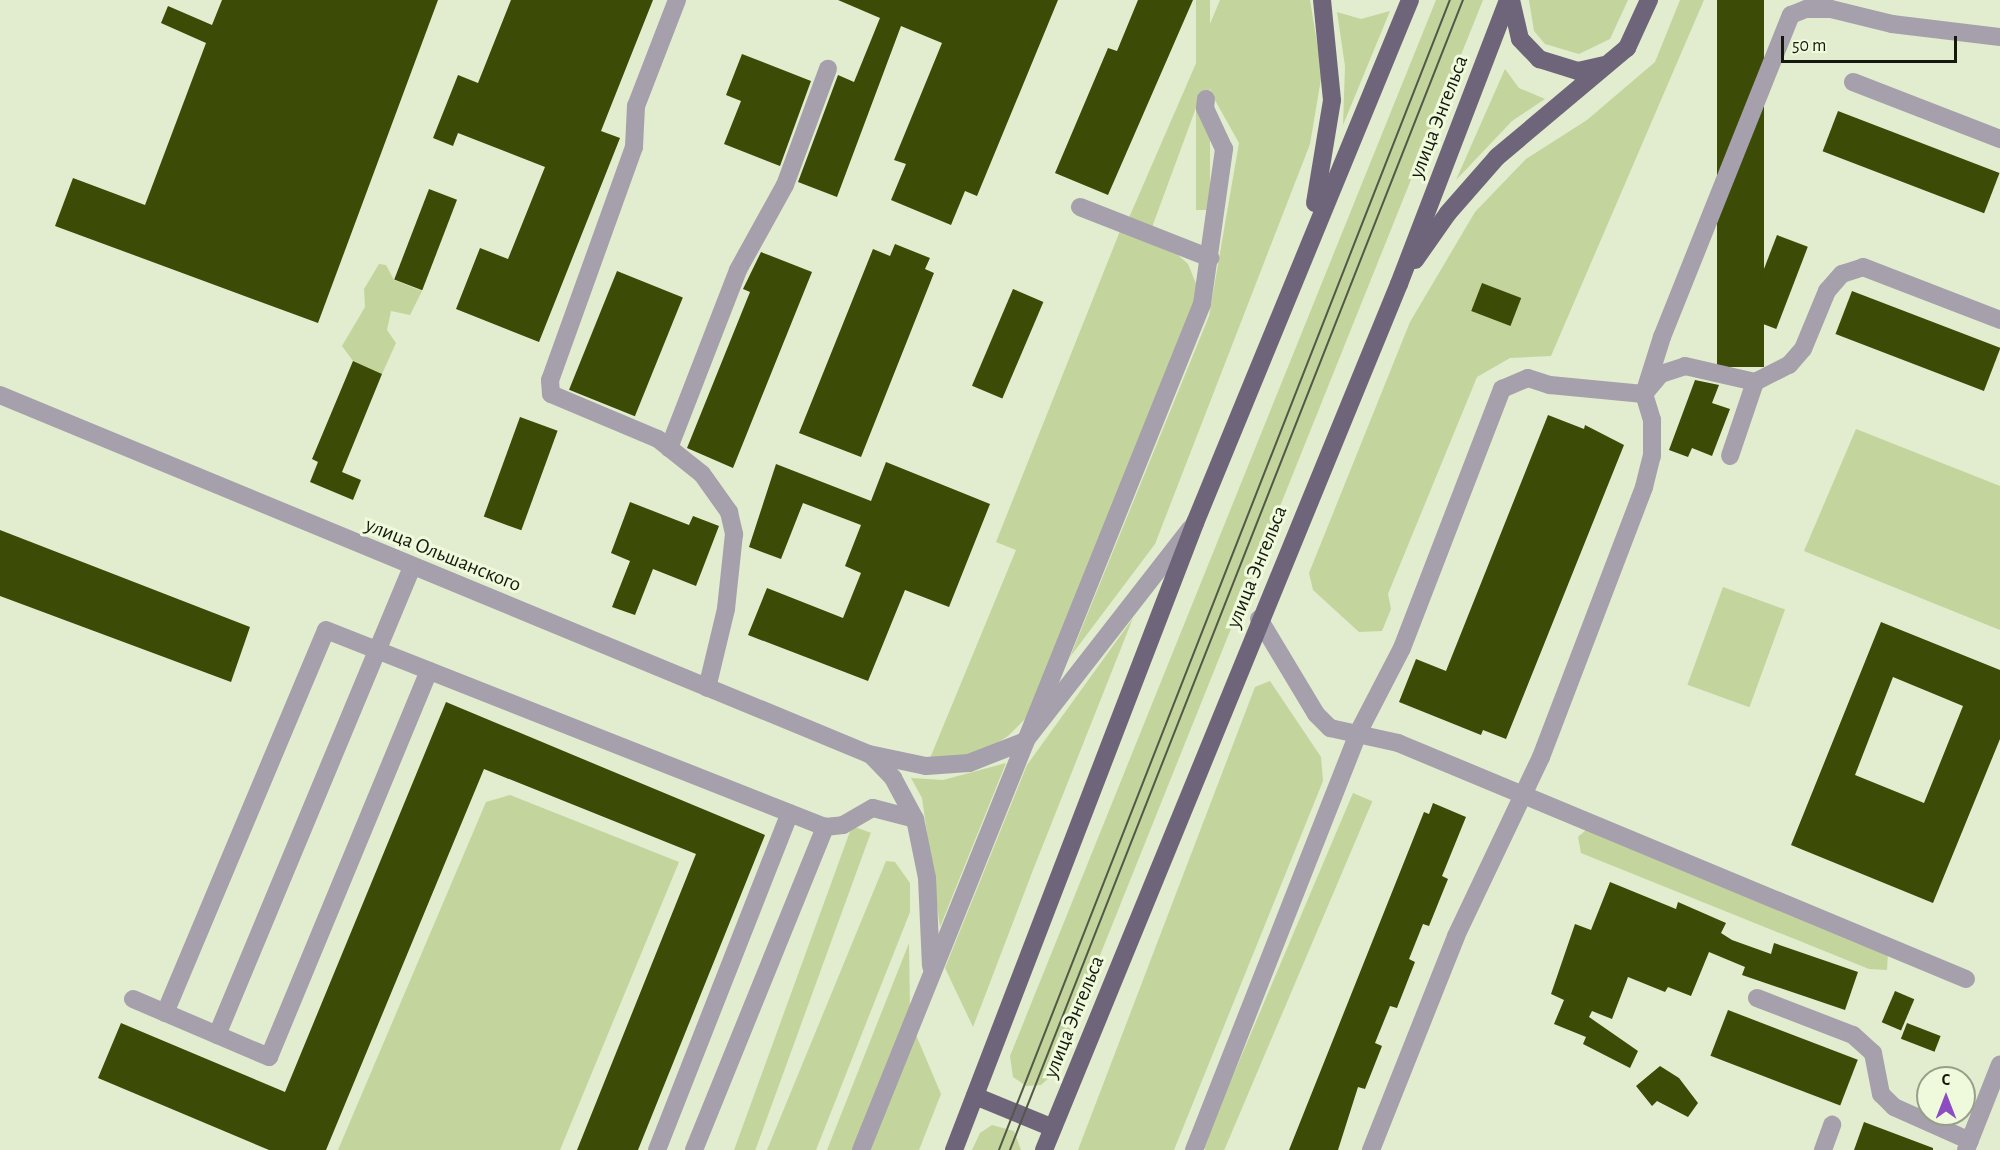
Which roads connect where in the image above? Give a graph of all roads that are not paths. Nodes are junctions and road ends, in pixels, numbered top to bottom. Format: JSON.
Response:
{"nodes":[{"id":1,"x":677,"y":0,"type":"edge"},
{"id":2,"x":1322,"y":0,"type":"edge"},
{"id":3,"x":1410,"y":0,"type":"edge"},
{"id":4,"x":1510,"y":0,"type":"edge"},
{"id":5,"x":1649,"y":0,"type":"edge"},
{"id":6,"x":2000,"y":37,"type":"edge"},
{"id":7,"x":1617,"y":57,"type":"junction"},
{"id":8,"x":828,"y":69,"type":"dead end"},
{"id":9,"x":1853,"y":82,"type":"dead end"},
{"id":10,"x":1206,"y":99,"type":"dead end"},
{"id":11,"x":2000,"y":139,"type":"edge"},
{"id":12,"x":1080,"y":207,"type":"dead end"},
{"id":13,"x":1302,"y":256,"type":"junction"},
{"id":14,"x":1210,"y":258,"type":"junction"},
{"id":15,"x":1399,"y":284,"type":"junction"},
{"id":16,"x":2000,"y":320,"type":"edge"},
{"id":17,"x":1755,"y":382,"type":"junction"},
{"id":18,"x":1644,"y":394,"type":"junction"},
{"id":19,"x":0,"y":395,"type":"edge"},
{"id":20,"x":669,"y":448,"type":"junction"},
{"id":21,"x":1730,"y":456,"type":"dead end"},
{"id":22,"x":1195,"y":523,"type":"junction"},
{"id":23,"x":412,"y":567,"type":"junction"},
{"id":24,"x":1259,"y":619,"type":"junction"},
{"id":25,"x":378,"y":651,"type":"junction"},
{"id":26,"x":429,"y":671,"type":"junction"},
{"id":27,"x":707,"y":688,"type":"junction"},
{"id":28,"x":1359,"y":731,"type":"junction"},
{"id":29,"x":1024,"y":741,"type":"junction"},
{"id":30,"x":869,"y":754,"type":"junction"},
{"id":31,"x":1524,"y":793,"type":"junction"},
{"id":32,"x":790,"y":813,"type":"junction"},
{"id":33,"x":915,"y":819,"type":"junction"},
{"id":34,"x":825,"y":827,"type":"junction"},
{"id":35,"x":931,"y":976,"type":"junction"},
{"id":36,"x":1966,"y":979,"type":"dead end"},
{"id":37,"x":1757,"y":998,"type":"dead end"},
{"id":38,"x":133,"y":999,"type":"dead end"},
{"id":39,"x":165,"y":1013,"type":"junction"},
{"id":40,"x":217,"y":1035,"type":"junction"},
{"id":41,"x":2000,"y":1064,"type":"edge"},
{"id":42,"x":975,"y":1096,"type":"junction"},
{"id":43,"x":1832,"y":1125,"type":"dead end"},
{"id":44,"x":1053,"y":1128,"type":"junction"},
{"id":45,"x":1968,"y":1145,"type":"edge"},
{"id":46,"x":657,"y":1150,"type":"edge"},
{"id":47,"x":694,"y":1150,"type":"edge"},
{"id":48,"x":861,"y":1150,"type":"edge"},
{"id":49,"x":954,"y":1150,"type":"edge"},
{"id":50,"x":1044,"y":1150,"type":"edge"},
{"id":51,"x":1194,"y":1150,"type":"edge"},
{"id":52,"x":1371,"y":1150,"type":"edge"},
{"id":53,"x":1823,"y":1150,"type":"edge"}],
"edges":[{"from":1,"to":20,"type":"street"},
{"from":2,"to":13,"type":"main road"},
{"from":3,"to":13,"type":"main road"},
{"from":4,"to":7,"type":"main road"},
{"from":4,"to":15,"type":"main road","name":"улица Энгельса"},
{"from":5,"to":7,"type":"main road"},
{"from":6,"to":18,"type":"street"},
{"from":7,"to":15,"type":"main road"},
{"from":8,"to":20,"type":"street"},
{"from":9,"to":11,"type":"street"},
{"from":10,"to":14,"type":"street"},
{"from":12,"to":14,"type":"street"},
{"from":13,"to":22,"type":"main road"},
{"from":14,"to":29,"type":"street"},
{"from":15,"to":24,"type":"main road","name":"улица Энгельса"},
{"from":16,"to":17,"type":"street"},
{"from":17,"to":18,"type":"street"},
{"from":17,"to":21,"type":"street"},
{"from":18,"to":28,"type":"street"},
{"from":18,"to":31,"type":"street"},
{"from":19,"to":23,"type":"street","name":"улица Ольшанского"},
{"from":20,"to":27,"type":"street"},
{"from":22,"to":29,"type":"street"},
{"from":22,"to":42,"type":"main road"},
{"from":23,"to":25,"type":"street"},
{"from":23,"to":27,"type":"street","name":"улица Ольшанского"},
{"from":24,"to":28,"type":"street"},
{"from":24,"to":44,"type":"main road","name":"улица Энгельса"},
{"from":25,"to":26,"type":"street"},
{"from":25,"to":39,"type":"street"},
{"from":25,"to":40,"type":"street"},
{"from":26,"to":32,"type":"street"},
{"from":26,"to":40,"type":"street"},
{"from":27,"to":30,"type":"street","name":"улица Ольшанского"},
{"from":28,"to":31,"type":"street"},
{"from":28,"to":51,"type":"street"},
{"from":29,"to":30,"type":"street","name":"улица Ольшанского"},
{"from":29,"to":35,"type":"street"},
{"from":30,"to":33,"type":"street"},
{"from":31,"to":36,"type":"street"},
{"from":31,"to":52,"type":"street"},
{"from":32,"to":34,"type":"street"},
{"from":32,"to":46,"type":"street"},
{"from":33,"to":34,"type":"street"},
{"from":33,"to":35,"type":"street"},
{"from":34,"to":47,"type":"street"},
{"from":35,"to":48,"type":"street"},
{"from":37,"to":45,"type":"street"},
{"from":38,"to":39,"type":"street"},
{"from":39,"to":40,"type":"street"},
{"from":41,"to":45,"type":"street"},
{"from":42,"to":44,"type":"main road"},
{"from":42,"to":49,"type":"main road"},
{"from":43,"to":53,"type":"street"},
{"from":44,"to":50,"type":"main road","name":"улица Энгельса"}]}
